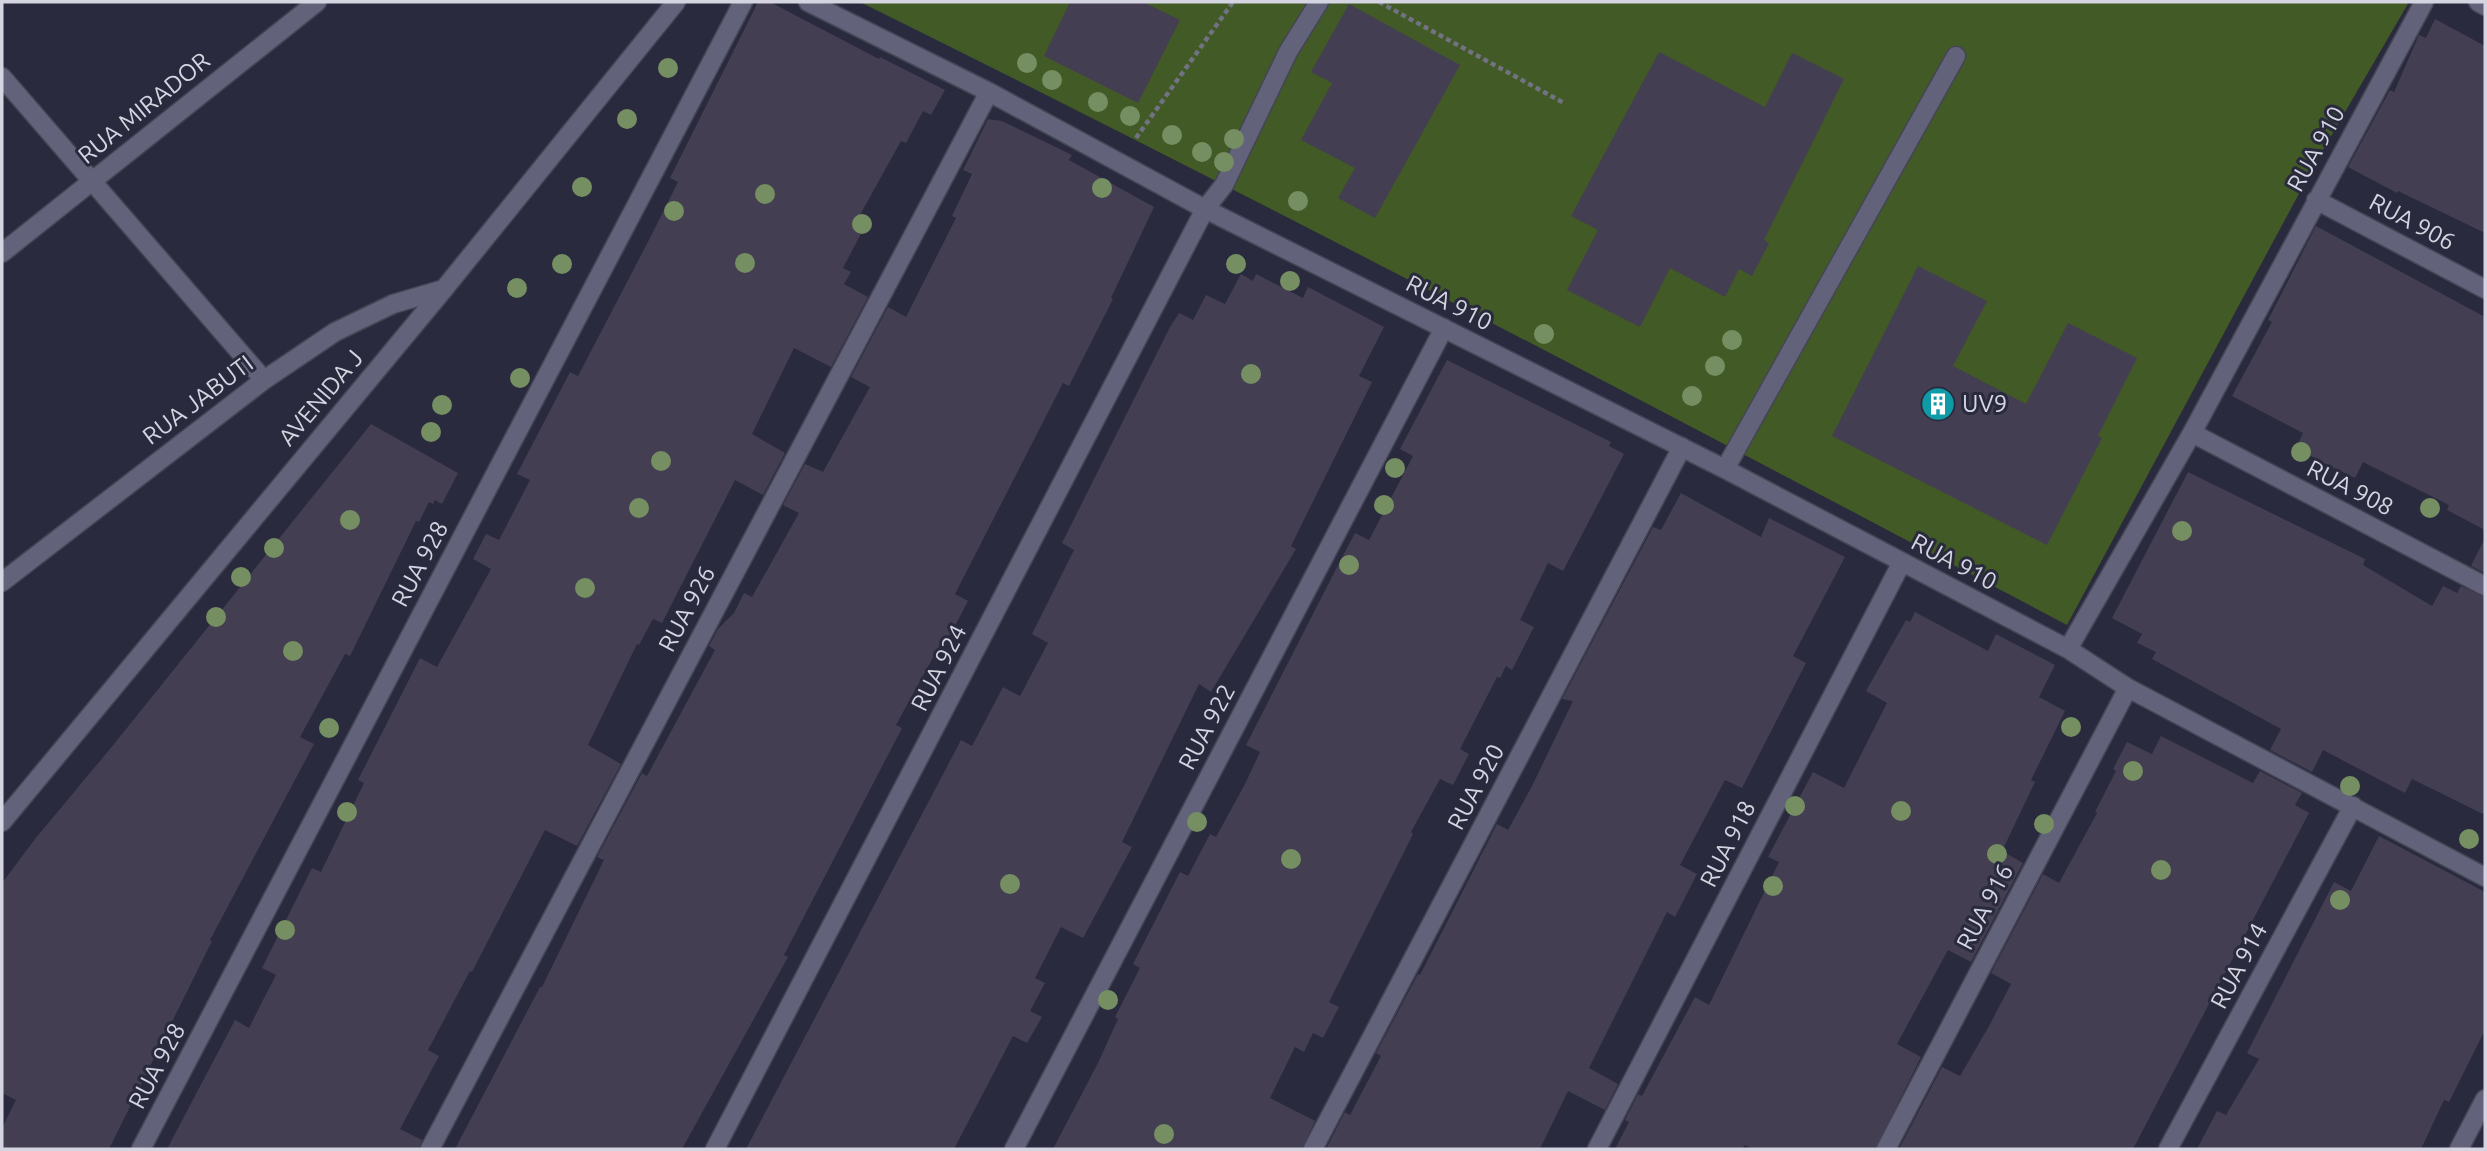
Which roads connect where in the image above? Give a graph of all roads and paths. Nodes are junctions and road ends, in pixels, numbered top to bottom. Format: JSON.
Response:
{"nodes":[{"id":1,"x":317,"y":2,"type":"edge"},
{"id":2,"x":676,"y":2,"type":"edge"},
{"id":3,"x":743,"y":2,"type":"edge"},
{"id":4,"x":808,"y":2,"type":"edge"},
{"id":5,"x":1233,"y":2,"type":"edge"},
{"id":6,"x":1319,"y":2,"type":"edge"},
{"id":7,"x":1379,"y":2,"type":"edge"},
{"id":8,"x":2424,"y":2,"type":"edge"},
{"id":9,"x":2478,"y":2,"type":"edge"},
{"id":10,"x":2485,"y":6,"type":"edge"},
{"id":11,"x":1956,"y":57,"type":"dead end"},
{"id":12,"x":2,"y":76,"type":"edge"},
{"id":13,"x":989,"y":92,"type":"junction"},
{"id":14,"x":1564,"y":103,"type":"dead end"},
{"id":15,"x":1136,"y":138,"type":"dead end"},
{"id":16,"x":92,"y":181,"type":"junction"},
{"id":17,"x":2316,"y":200,"type":"junction"},
{"id":18,"x":1205,"y":208,"type":"junction"},
{"id":19,"x":2,"y":253,"type":"edge"},
{"id":20,"x":443,"y":289,"type":"junction"},
{"id":21,"x":2485,"y":289,"type":"edge"},
{"id":22,"x":1444,"y":328,"type":"junction"},
{"id":23,"x":264,"y":380,"type":"junction"},
{"id":24,"x":2192,"y":433,"type":"junction"},
{"id":25,"x":1682,"y":447,"type":"junction"},
{"id":26,"x":1725,"y":469,"type":"junction"},
{"id":27,"x":1902,"y":562,"type":"junction"},
{"id":28,"x":2,"y":582,"type":"edge"},
{"id":29,"x":2485,"y":586,"type":"edge"},
{"id":30,"x":2068,"y":649,"type":"junction"},
{"id":31,"x":2128,"y":688,"type":"junction"},
{"id":32,"x":2353,"y":806,"type":"junction"},
{"id":33,"x":2,"y":822,"type":"edge"},
{"id":34,"x":2485,"y":877,"type":"edge"},
{"id":35,"x":2485,"y":1099,"type":"edge"},
{"id":36,"x":141,"y":1149,"type":"edge"},
{"id":37,"x":429,"y":1149,"type":"edge"},
{"id":38,"x":716,"y":1149,"type":"edge"},
{"id":39,"x":1014,"y":1149,"type":"edge"},
{"id":40,"x":1313,"y":1149,"type":"edge"},
{"id":41,"x":1597,"y":1149,"type":"edge"},
{"id":42,"x":1886,"y":1149,"type":"edge"},
{"id":43,"x":2168,"y":1149,"type":"edge"},
{"id":44,"x":2459,"y":1149,"type":"edge"}],
"edges":[{"from":1,"to":16,"type":"street","name":"RUA MIRADOR"},
{"from":2,"to":20,"type":"street","name":"AVENIDA J"},
{"from":3,"to":36,"type":"street","name":"RUA 928"},
{"from":4,"to":13,"type":"street","name":"RUA 910"},
{"from":5,"to":15,"type":"path"},
{"from":6,"to":18,"type":"street","name":"RUA 924"},
{"from":7,"to":14,"type":"path"},
{"from":8,"to":17,"type":"street","name":"RUA 910"},
{"from":9,"to":10,"type":"street"},
{"from":11,"to":26,"type":"street"},
{"from":12,"to":16,"type":"street"},
{"from":13,"to":18,"type":"street","name":"RUA 910"},
{"from":13,"to":37,"type":"street","name":"RUA 926"},
{"from":16,"to":19,"type":"street","name":"RUA MIRADOR"},
{"from":16,"to":23,"type":"street"},
{"from":17,"to":21,"type":"street","name":"RUA 906"},
{"from":17,"to":24,"type":"street","name":"RUA 910"},
{"from":18,"to":22,"type":"street","name":"RUA 910"},
{"from":18,"to":38,"type":"street","name":"RUA 924"},
{"from":20,"to":23,"type":"street","name":"RUA JABUTI"},
{"from":20,"to":33,"type":"street","name":"AVENIDA J"},
{"from":22,"to":25,"type":"street","name":"RUA 910"},
{"from":22,"to":39,"type":"street","name":"RUA 922"},
{"from":23,"to":28,"type":"street","name":"RUA JABUTI"},
{"from":24,"to":29,"type":"street","name":"RUA 908"},
{"from":24,"to":30,"type":"street","name":"RUA 910"},
{"from":25,"to":26,"type":"street","name":"RUA 910"},
{"from":25,"to":40,"type":"street","name":"RUA 920"},
{"from":26,"to":27,"type":"street","name":"RUA 910"},
{"from":27,"to":30,"type":"street","name":"RUA 910"},
{"from":27,"to":41,"type":"street","name":"RUA 918"},
{"from":30,"to":31,"type":"street","name":"RUA 910"},
{"from":31,"to":32,"type":"street","name":"RUA 910"},
{"from":31,"to":42,"type":"street","name":"RUA 916"},
{"from":32,"to":34,"type":"street","name":"RUA 910"},
{"from":32,"to":43,"type":"street","name":"RUA 914"},
{"from":35,"to":44,"type":"street"}]}
